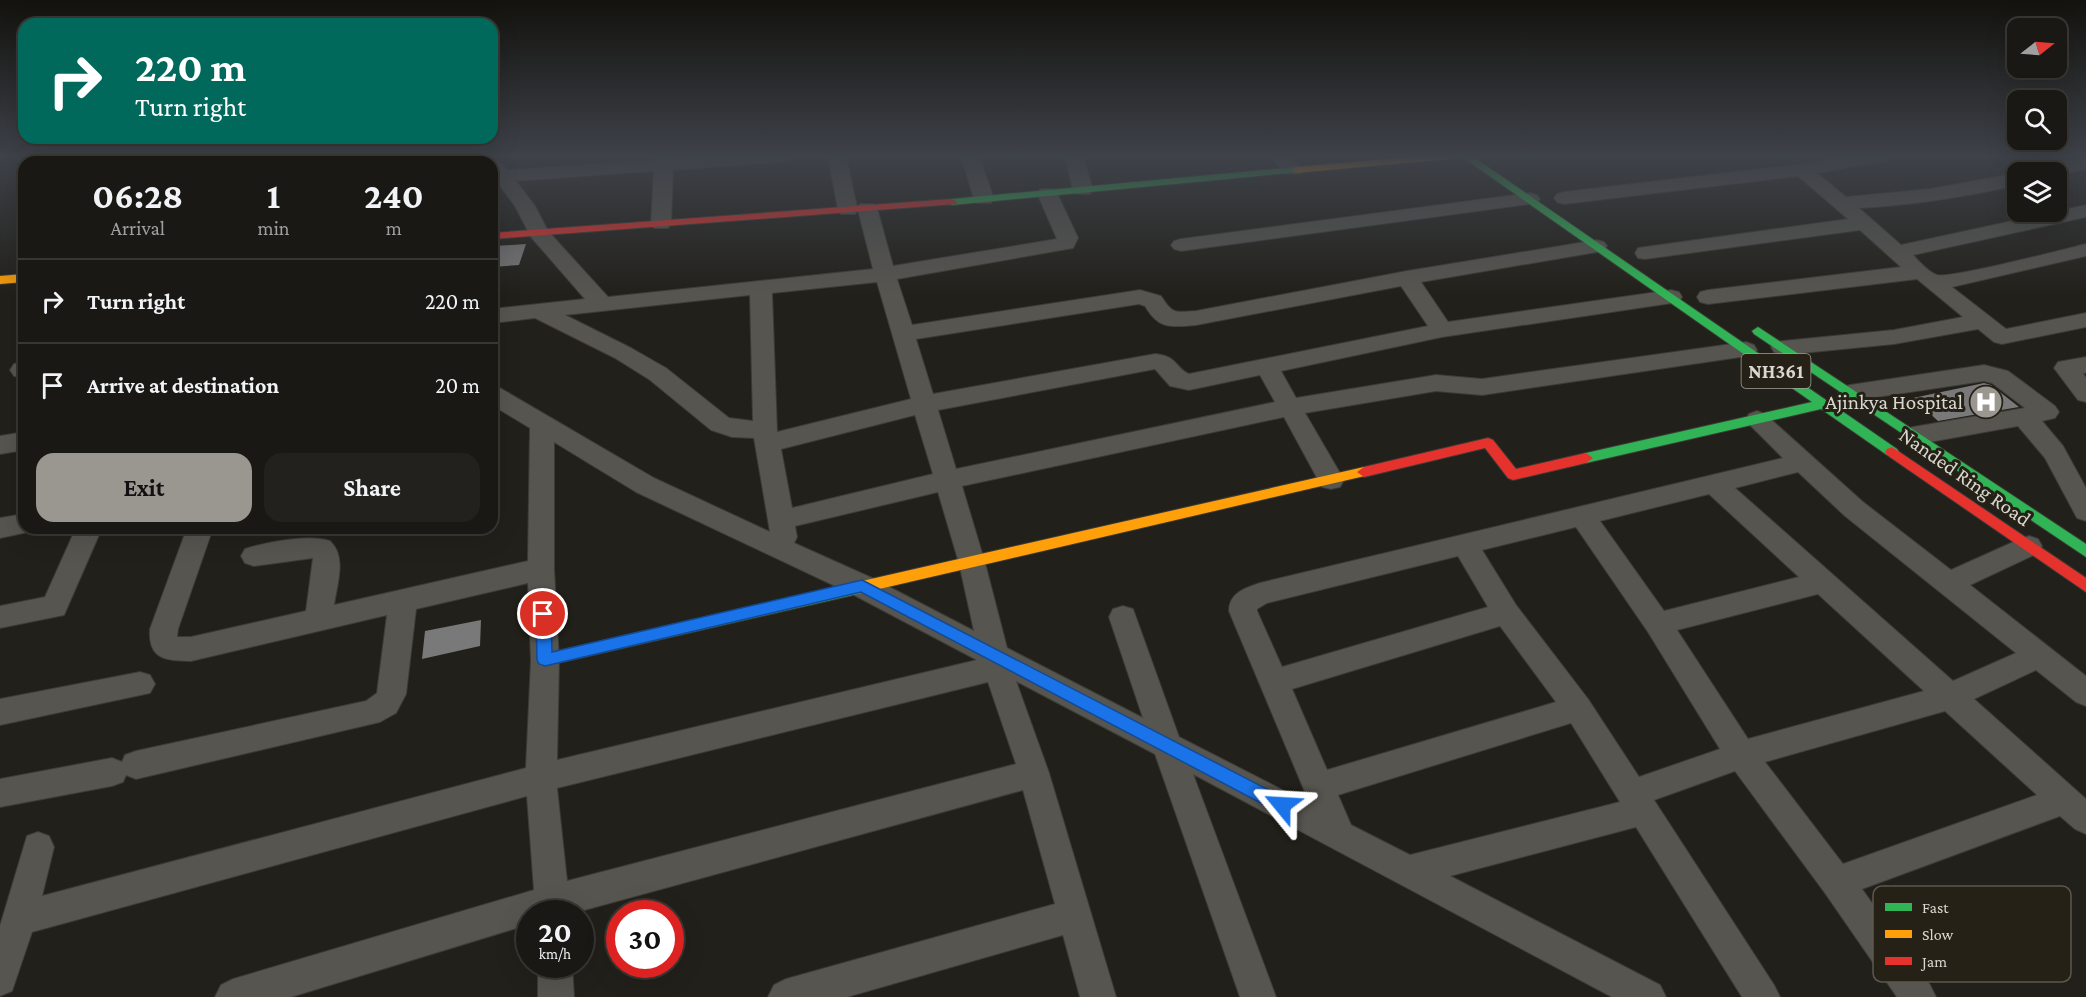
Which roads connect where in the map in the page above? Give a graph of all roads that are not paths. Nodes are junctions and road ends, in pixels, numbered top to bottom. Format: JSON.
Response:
{"nodes":[{"id":1,"x":519,"y":203,"type":"edge"},
{"id":2,"x":662,"y":203,"type":"edge"},
{"id":3,"x":855,"y":203,"type":"edge"},
{"id":4,"x":939,"y":203,"type":"edge"},
{"id":5,"x":1051,"y":203,"type":"edge"},
{"id":6,"x":1503,"y":203,"type":"edge"},
{"id":7,"x":1535,"y":203,"type":"edge"},
{"id":8,"x":1570,"y":203,"type":"edge"},
{"id":9,"x":1841,"y":203,"type":"joint"},
{"id":10,"x":1851,"y":203,"type":"edge"},
{"id":11,"x":857,"y":209,"type":"junction"},
{"id":12,"x":1582,"y":211,"type":"dead end"},
{"id":13,"x":2086,"y":211,"type":"edge"},
{"id":14,"x":1865,"y":223,"type":"junction"},
{"id":15,"x":661,"y":224,"type":"junction"},
{"id":16,"x":538,"y":233,"type":"junction"},
{"id":17,"x":498,"y":236,"type":"edge"},
{"id":18,"x":1181,"y":245,"type":"dead end"},
{"id":19,"x":1597,"y":246,"type":"junction"},
{"id":20,"x":1640,"y":250,"type":"joint"},
{"id":21,"x":2086,"y":250,"type":"edge"},
{"id":22,"x":1897,"y":252,"type":"junction"},
{"id":23,"x":1663,"y":266,"type":"dead end"},
{"id":24,"x":885,"y":273,"type":"junction"},
{"id":25,"x":1926,"y":277,"type":"junction"},
{"id":26,"x":18,"y":278,"type":"edge"},
{"id":27,"x":1407,"y":278,"type":"junction"},
{"id":28,"x":0,"y":280,"type":"edge"},
{"id":29,"x":760,"y":287,"type":"junction"},
{"id":30,"x":1704,"y":294,"type":"joint"},
{"id":31,"x":1671,"y":297,"type":"junction"},
{"id":32,"x":602,"y":304,"type":"junction"},
{"id":33,"x":1727,"y":309,"type":"dead end"},
{"id":34,"x":537,"y":311,"type":"junction"},
{"id":35,"x":498,"y":315,"type":"edge"},
{"id":36,"x":2086,"y":320,"type":"edge"},
{"id":37,"x":1982,"y":321,"type":"junction"},
{"id":38,"x":1745,"y":322,"type":"dead end"},
{"id":39,"x":1442,"y":330,"type":"junction"},
{"id":40,"x":903,"y":334,"type":"junction"},
{"id":41,"x":1782,"y":347,"type":"junction"},
{"id":42,"x":1746,"y":350,"type":"junction"},
{"id":43,"x":2086,"y":364,"type":"edge"},
{"id":44,"x":1266,"y":365,"type":"junction"},
{"id":45,"x":1850,"y":393,"type":"junction"},
{"id":46,"x":2086,"y":394,"type":"edge"},
{"id":47,"x":498,"y":397,"type":"edge"},
{"id":48,"x":924,"y":404,"type":"junction"},
{"id":49,"x":1824,"y":404,"type":"junction"},
{"id":50,"x":1291,"y":408,"type":"junction"},
{"id":51,"x":2024,"y":416,"type":"junction"},
{"id":52,"x":1758,"y":420,"type":"junction"},
{"id":53,"x":542,"y":423,"type":"junction"},
{"id":54,"x":1913,"y":436,"type":"junction"},
{"id":55,"x":767,"y":437,"type":"junction"},
{"id":56,"x":18,"y":442,"type":"edge"},
{"id":57,"x":0,"y":445,"type":"edge"},
{"id":58,"x":1803,"y":462,"type":"junction"},
{"id":59,"x":947,"y":480,"type":"junction"},
{"id":60,"x":1331,"y":480,"type":"junction"},
{"id":61,"x":1714,"y":484,"type":"junction"},
{"id":62,"x":2086,"y":511,"type":"edge"},
{"id":63,"x":1582,"y":516,"type":"junction"},
{"id":64,"x":781,"y":520,"type":"junction"},
{"id":65,"x":18,"y":525,"type":"edge"},
{"id":66,"x":0,"y":528,"type":"edge"},
{"id":67,"x":86,"y":534,"type":"edge"},
{"id":68,"x":198,"y":534,"type":"edge"},
{"id":69,"x":1464,"y":543,"type":"junction"},
{"id":70,"x":2029,"y":546,"type":"junction"},
{"id":71,"x":787,"y":550,"type":"junction"},
{"id":72,"x":2086,"y":550,"type":"edge"},
{"id":73,"x":254,"y":556,"type":"dead end"},
{"id":74,"x":972,"y":563,"type":"junction"},
{"id":75,"x":541,"y":569,"type":"junction"},
{"id":76,"x":1822,"y":582,"type":"junction"},
{"id":77,"x":1947,"y":584,"type":"junction"},
{"id":78,"x":862,"y":586,"type":"junction"},
{"id":79,"x":2086,"y":586,"type":"edge"},
{"id":80,"x":403,"y":600,"type":"junction"},
{"id":81,"x":1506,"y":613,"type":"junction"},
{"id":82,"x":0,"y":617,"type":"edge"},
{"id":83,"x":1123,"y":617,"type":"dead end"},
{"id":84,"x":318,"y":620,"type":"junction"},
{"id":85,"x":1658,"y":624,"type":"junction"},
{"id":86,"x":2039,"y":656,"type":"junction"},
{"id":87,"x":545,"y":660,"type":"junction"},
{"id":88,"x":995,"y":661,"type":"junction"},
{"id":89,"x":1274,"y":682,"type":"junction"},
{"id":90,"x":140,"y":684,"type":"dead end"},
{"id":91,"x":2086,"y":693,"type":"edge"},
{"id":92,"x":1949,"y":697,"type":"junction"},
{"id":93,"x":1578,"y":708,"type":"junction"},
{"id":94,"x":0,"y":712,"type":"edge"},
{"id":95,"x":1167,"y":746,"type":"junction"},
{"id":96,"x":1741,"y":755,"type":"junction"},
{"id":97,"x":1034,"y":773,"type":"junction"},
{"id":98,"x":541,"y":778,"type":"junction"},
{"id":99,"x":1320,"y":786,"type":"junction"},
{"id":100,"x":0,"y":793,"type":"edge"},
{"id":101,"x":1638,"y":802,"type":"junction"},
{"id":102,"x":2076,"y":809,"type":"edge"},
{"id":103,"x":1340,"y":835,"type":"junction"},
{"id":104,"x":38,"y":847,"type":"dead end"},
{"id":105,"x":1410,"y":871,"type":"junction"},
{"id":106,"x":1837,"y":882,"type":"junction"},
{"id":107,"x":552,"y":900,"type":"edge"},
{"id":108,"x":578,"y":900,"type":"edge"},
{"id":109,"x":1076,"y":915,"type":"junction"},
{"id":110,"x":516,"y":917,"type":"edge"},
{"id":111,"x":19,"y":919,"type":"junction"},
{"id":112,"x":1873,"y":933,"type":"edge"},
{"id":113,"x":0,"y":978,"type":"edge"},
{"id":114,"x":555,"y":978,"type":"edge"},
{"id":115,"x":1907,"y":982,"type":"edge"},
{"id":116,"x":233,"y":997,"type":"edge"},
{"id":117,"x":556,"y":997,"type":"edge"},
{"id":118,"x":786,"y":997,"type":"edge"},
{"id":119,"x":1098,"y":997,"type":"edge"},
{"id":120,"x":1257,"y":997,"type":"edge"},
{"id":121,"x":1648,"y":997,"type":"edge"},
{"id":122,"x":1762,"y":997,"type":"edge"},
{"id":123,"x":1918,"y":997,"type":"edge"}],
"edges":[{"from":1,"to":16,"type":"street"},
{"from":2,"to":15,"type":"street"},
{"from":3,"to":11,"type":"street"},
{"from":4,"to":11,"type":"main road"},
{"from":5,"to":24,"type":"street"},
{"from":6,"to":18,"type":"street"},
{"from":7,"to":19,"type":"main road","name":"Nanded Ring Road","number":"NH361"},
{"from":8,"to":12,"type":"main road"},
{"from":9,"to":10,"type":"street"},
{"from":9,"to":14,"type":"street"},
{"from":11,"to":15,"type":"main road"},
{"from":11,"to":24,"type":"street"},
{"from":13,"to":22,"type":"street"},
{"from":14,"to":20,"type":"street"},
{"from":14,"to":22,"type":"street"},
{"from":15,"to":16,"type":"main road"},
{"from":16,"to":17,"type":"main road"},
{"from":16,"to":32,"type":"street"},
{"from":19,"to":27,"type":"street"},
{"from":19,"to":31,"type":"main road","name":"Nanded Ring Road","number":"NH361"},
{"from":20,"to":23,"type":"main road"},
{"from":21,"to":25,"type":"street"},
{"from":22,"to":25,"type":"street"},
{"from":24,"to":29,"type":"street"},
{"from":24,"to":40,"type":"street"},
{"from":25,"to":30,"type":"street"},
{"from":25,"to":37,"type":"street"},
{"from":26,"to":28,"type":"main road"},
{"from":27,"to":39,"type":"street"},
{"from":27,"to":40,"type":"street"},
{"from":29,"to":32,"type":"street"},
{"from":29,"to":55,"type":"street"},
{"from":30,"to":33,"type":"main road"},
{"from":31,"to":39,"type":"street"},
{"from":31,"to":42,"type":"main road","name":"Nanded Ring Road","number":"NH361"},
{"from":32,"to":34,"type":"street"},
{"from":34,"to":35,"type":"street"},
{"from":34,"to":55,"type":"street"},
{"from":36,"to":37,"type":"street"},
{"from":37,"to":41,"type":"street"},
{"from":38,"to":41,"type":"main road","number":"NH361"},
{"from":39,"to":44,"type":"street"},
{"from":40,"to":48,"type":"street"},
{"from":41,"to":45,"type":"main road","number":"NH361"},
{"from":42,"to":49,"type":"main road","name":"Nanded Ring Road","number":"NH361"},
{"from":42,"to":50,"type":"street"},
{"from":43,"to":46,"type":"street"},
{"from":44,"to":48,"type":"street"},
{"from":44,"to":50,"type":"street"},
{"from":45,"to":51,"type":"street"},
{"from":45,"to":54,"type":"main road","number":"NH361"},
{"from":47,"to":53,"type":"street"},
{"from":48,"to":55,"type":"street"},
{"from":48,"to":59,"type":"street"},
{"from":49,"to":52,"type":"main road"},
{"from":49,"to":70,"type":"main road","name":"Nanded Ring Road","number":"NH361"},
{"from":50,"to":59,"type":"street"},
{"from":50,"to":60,"type":"street"},
{"from":51,"to":54,"type":"street"},
{"from":51,"to":62,"type":"street"},
{"from":52,"to":58,"type":"street"},
{"from":52,"to":60,"type":"main road"},
{"from":53,"to":71,"type":"street"},
{"from":53,"to":75,"type":"street"},
{"from":54,"to":72,"type":"main road","number":"NH361"},
{"from":55,"to":64,"type":"street"},
{"from":56,"to":57,"type":"street"},
{"from":58,"to":61,"type":"street"},
{"from":58,"to":77,"type":"street"},
{"from":59,"to":64,"type":"street"},
{"from":59,"to":74,"type":"street"},
{"from":60,"to":74,"type":"main road"},
{"from":61,"to":63,"type":"street"},
{"from":61,"to":76,"type":"street"},
{"from":63,"to":69,"type":"street"},
{"from":63,"to":85,"type":"street"},
{"from":64,"to":71,"type":"street"},
{"from":65,"to":66,"type":"street"},
{"from":67,"to":82,"type":"street"},
{"from":68,"to":84,"type":"street"},
{"from":69,"to":81,"type":"street"},
{"from":69,"to":89,"type":"street"},
{"from":70,"to":77,"type":"street"},
{"from":70,"to":79,"type":"main road","name":"Nanded Ring Road","number":"NH361"},
{"from":71,"to":78,"type":"street"},
{"from":73,"to":84,"type":"street"},
{"from":74,"to":78,"type":"main road"},
{"from":74,"to":88,"type":"street"},
{"from":75,"to":80,"type":"street"},
{"from":75,"to":87,"type":"street"},
{"from":76,"to":85,"type":"street"},
{"from":76,"to":92,"type":"street"},
{"from":77,"to":86,"type":"street"},
{"from":78,"to":87,"type":"main road"},
{"from":78,"to":88,"type":"street"},
{"from":80,"to":84,"type":"street"},
{"from":80,"to":100,"type":"street"},
{"from":81,"to":89,"type":"street"},
{"from":81,"to":93,"type":"street"},
{"from":83,"to":95,"type":"street"},
{"from":85,"to":96,"type":"street"},
{"from":86,"to":91,"type":"street"},
{"from":86,"to":92,"type":"street"},
{"from":87,"to":98,"type":"street"},
{"from":88,"to":95,"type":"street"},
{"from":88,"to":97,"type":"street"},
{"from":88,"to":98,"type":"street"},
{"from":89,"to":99,"type":"street"},
{"from":90,"to":94,"type":"street"},
{"from":92,"to":96,"type":"street"},
{"from":92,"to":102,"type":"street"},
{"from":93,"to":99,"type":"street"},
{"from":93,"to":101,"type":"street"},
{"from":95,"to":103,"type":"street"},
{"from":95,"to":120,"type":"street"},
{"from":96,"to":101,"type":"street"},
{"from":96,"to":106,"type":"street"},
{"from":97,"to":108,"type":"street"},
{"from":97,"to":109,"type":"street"},
{"from":98,"to":107,"type":"street"},
{"from":98,"to":111,"type":"street"},
{"from":99,"to":103,"type":"street"},
{"from":101,"to":105,"type":"street"},
{"from":101,"to":122,"type":"street"},
{"from":102,"to":106,"type":"street"},
{"from":103,"to":105,"type":"street"},
{"from":104,"to":111,"type":"street"},
{"from":105,"to":121,"type":"street"},
{"from":106,"to":112,"type":"street"},
{"from":109,"to":118,"type":"street"},
{"from":109,"to":119,"type":"street"},
{"from":110,"to":116,"type":"street"},
{"from":111,"to":113,"type":"street"},
{"from":114,"to":117,"type":"street"},
{"from":115,"to":123,"type":"street"}]}
